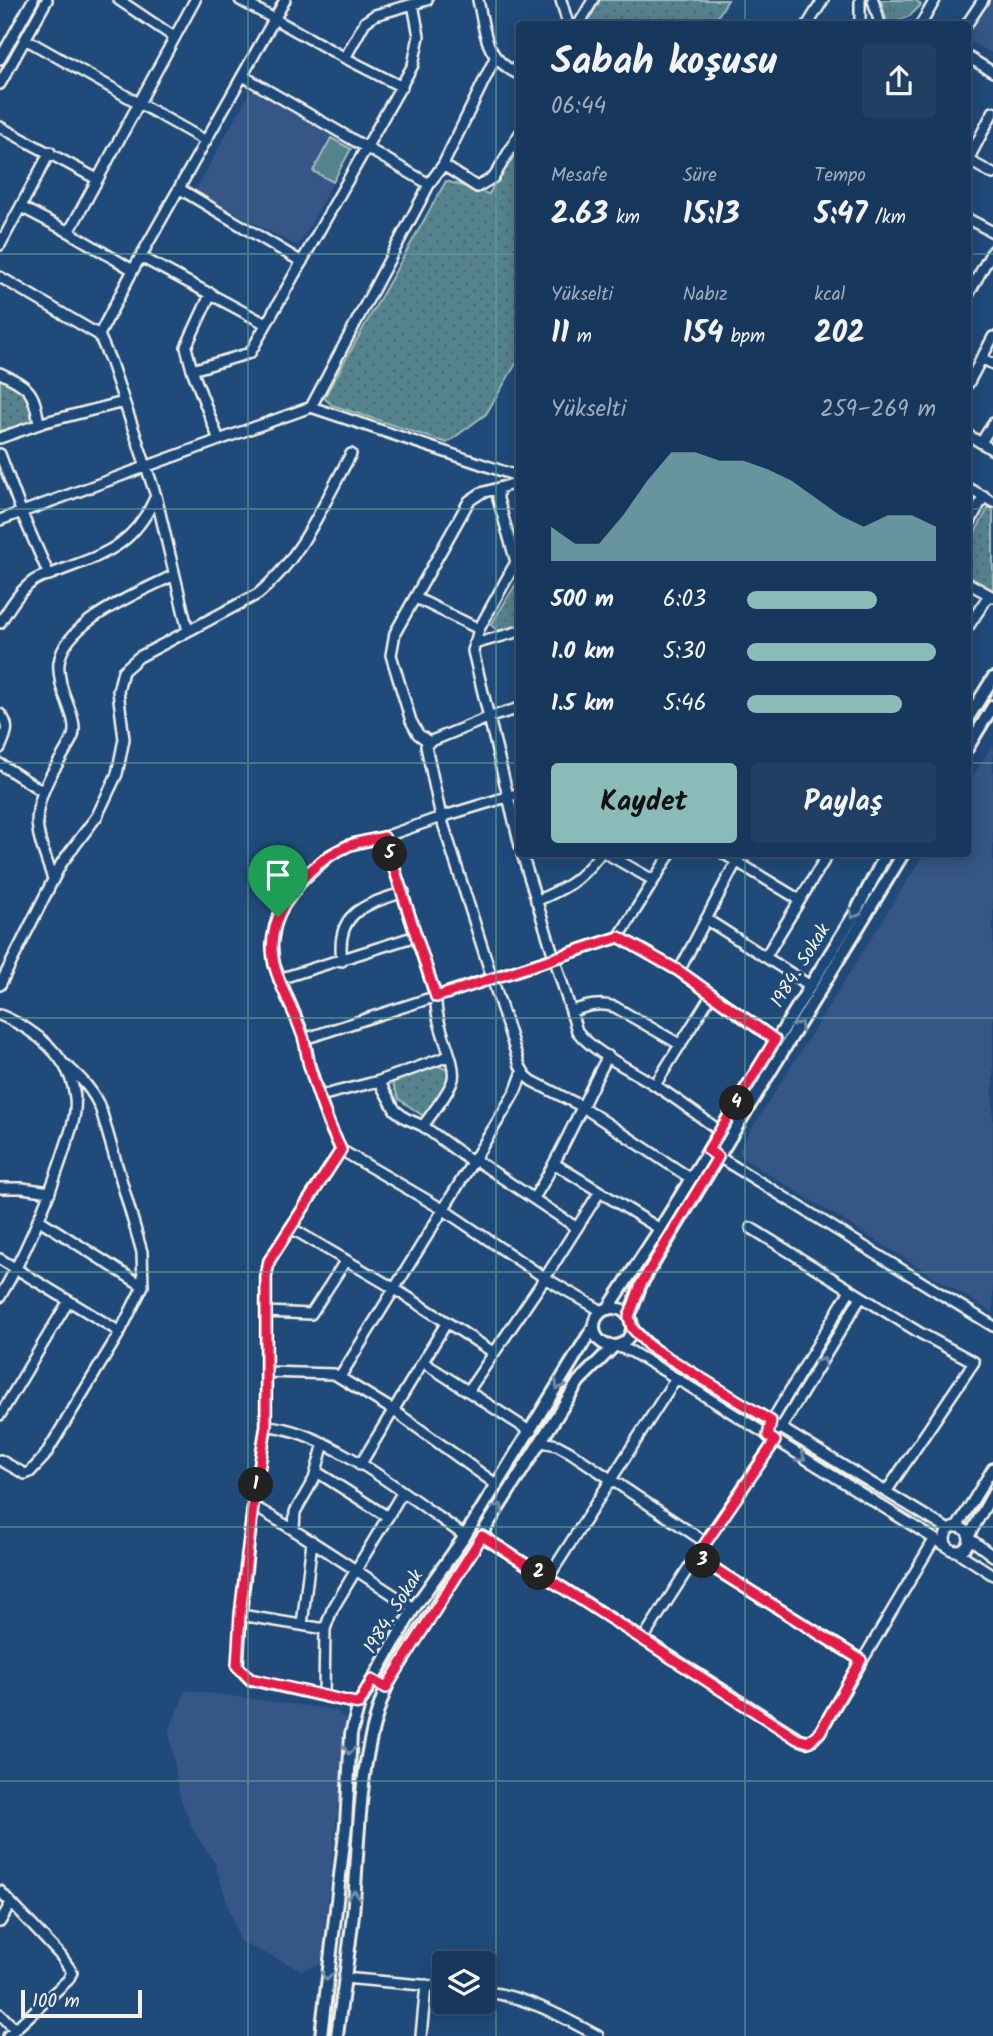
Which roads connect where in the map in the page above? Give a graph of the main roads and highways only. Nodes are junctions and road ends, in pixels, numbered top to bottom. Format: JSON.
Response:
{"nodes":[{"id":1,"x":993,"y":678,"type":"edge"},
{"id":2,"x":993,"y":706,"type":"edge"},
{"id":3,"x":971,"y":713,"type":"edge"},
{"id":4,"x":971,"y":742,"type":"edge"},
{"id":5,"x":882,"y":857,"type":"edge"},
{"id":6,"x":901,"y":857,"type":"edge"},
{"id":7,"x":605,"y":1310,"type":"junction"},
{"id":8,"x":631,"y":1323,"type":"junction"},
{"id":9,"x":594,"y":1326,"type":"junction"},
{"id":10,"x":615,"y":1346,"type":"junction"},
{"id":11,"x":372,"y":1680,"type":"junction"},
{"id":12,"x":386,"y":1688,"type":"junction"},
{"id":13,"x":321,"y":2036,"type":"edge"},
{"id":14,"x":337,"y":2036,"type":"edge"}],
"edges":[{"from":1,"to":3,"type":"main road"},
{"from":2,"to":4,"type":"main road"},
{"from":5,"to":7,"type":"main road","name":"1984. Sokak","one_way":true},
{"from":8,"to":6,"type":"main road","one_way":true},
{"from":7,"to":8,"type":"main road"},
{"from":7,"to":9,"type":"main road"},
{"from":8,"to":10,"type":"main road"},
{"from":9,"to":10,"type":"main road"},
{"from":9,"to":11,"type":"main road","name":"1984. Sokak","one_way":true},
{"from":12,"to":10,"type":"main road","one_way":true},
{"from":11,"to":12,"type":"main road"},
{"from":11,"to":13,"type":"main road","name":"1984. Sokak","one_way":true},
{"from":14,"to":12,"type":"main road","one_way":true}]}
